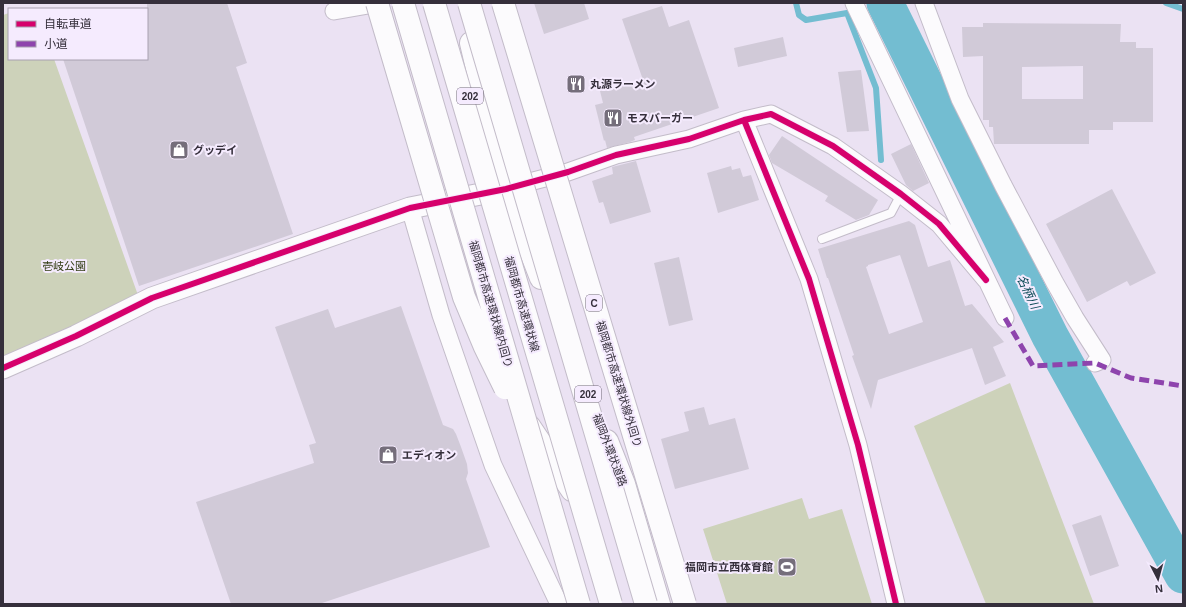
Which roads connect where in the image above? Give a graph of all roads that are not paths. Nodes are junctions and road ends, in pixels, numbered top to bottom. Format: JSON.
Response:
{"nodes":[{"id":1,"x":379,"y":3,"type":"edge"},
{"id":2,"x":402,"y":3,"type":"edge"},
{"id":3,"x":434,"y":3,"type":"edge"},
{"id":4,"x":461,"y":3,"type":"edge"},
{"id":5,"x":469,"y":3,"type":"edge"},
{"id":6,"x":503,"y":3,"type":"edge"},
{"id":7,"x":854,"y":3,"type":"edge"},
{"id":8,"x":924,"y":3,"type":"edge"},
{"id":9,"x":334,"y":11,"type":"dead end"},
{"id":10,"x":744,"y":120,"type":"junction"},
{"id":11,"x":506,"y":189,"type":"junction"},
{"id":12,"x":901,"y":194,"type":"junction"},
{"id":13,"x":410,"y":208,"type":"junction"},
{"id":14,"x":822,"y":239,"type":"dead end"},
{"id":15,"x":986,"y":280,"type":"junction"},
{"id":16,"x":1004,"y":318,"type":"dead end"},
{"id":17,"x":1095,"y":363,"type":"dead end"},
{"id":18,"x":3,"y":368,"type":"edge"},
{"id":19,"x":572,"y":490,"type":"junction"},
{"id":20,"x":559,"y":604,"type":"edge"},
{"id":21,"x":580,"y":604,"type":"edge"},
{"id":22,"x":606,"y":604,"type":"edge"},
{"id":23,"x":611,"y":604,"type":"edge"},
{"id":24,"x":646,"y":604,"type":"edge"},
{"id":25,"x":659,"y":604,"type":"edge"},
{"id":26,"x":685,"y":604,"type":"edge"},
{"id":27,"x":896,"y":604,"type":"edge"}],
"edges":[{"from":1,"to":9,"type":"street"},
{"from":1,"to":19,"type":"highway","number":"202","bridge":true},
{"from":2,"to":21,"type":"highway","name":"福岡都市高速環状線内回り","bridge":true},
{"from":3,"to":11,"type":"highway","name":"福岡外環状道路","number":"202"},
{"from":3,"to":23,"type":"highway","name":"福岡都市高速環状線","bridge":true},
{"from":4,"to":11,"type":"highway","name":"福岡外環状道路","number":"202"},
{"from":5,"to":24,"type":"highway","bridge":true},
{"from":6,"to":26,"type":"highway","name":"福岡都市高速環状線外回り","number":"C","bridge":true},
{"from":7,"to":15,"type":"street"},
{"from":8,"to":17,"type":"street"},
{"from":10,"to":11,"type":"street"},
{"from":10,"to":12,"type":"street"},
{"from":10,"to":27,"type":"street"},
{"from":11,"to":13,"type":"street"},
{"from":11,"to":19,"type":"highway","name":"福岡外環状道路","number":"202"},
{"from":11,"to":25,"type":"highway","name":"福岡外環状道路","number":"202"},
{"from":12,"to":14,"type":"lane"},
{"from":12,"to":15,"type":"street"},
{"from":13,"to":18,"type":"street"},
{"from":13,"to":20,"type":"street"},
{"from":15,"to":16,"type":"street"},
{"from":19,"to":22,"type":"highway","name":"福岡外環状道路","number":"202"}]}
